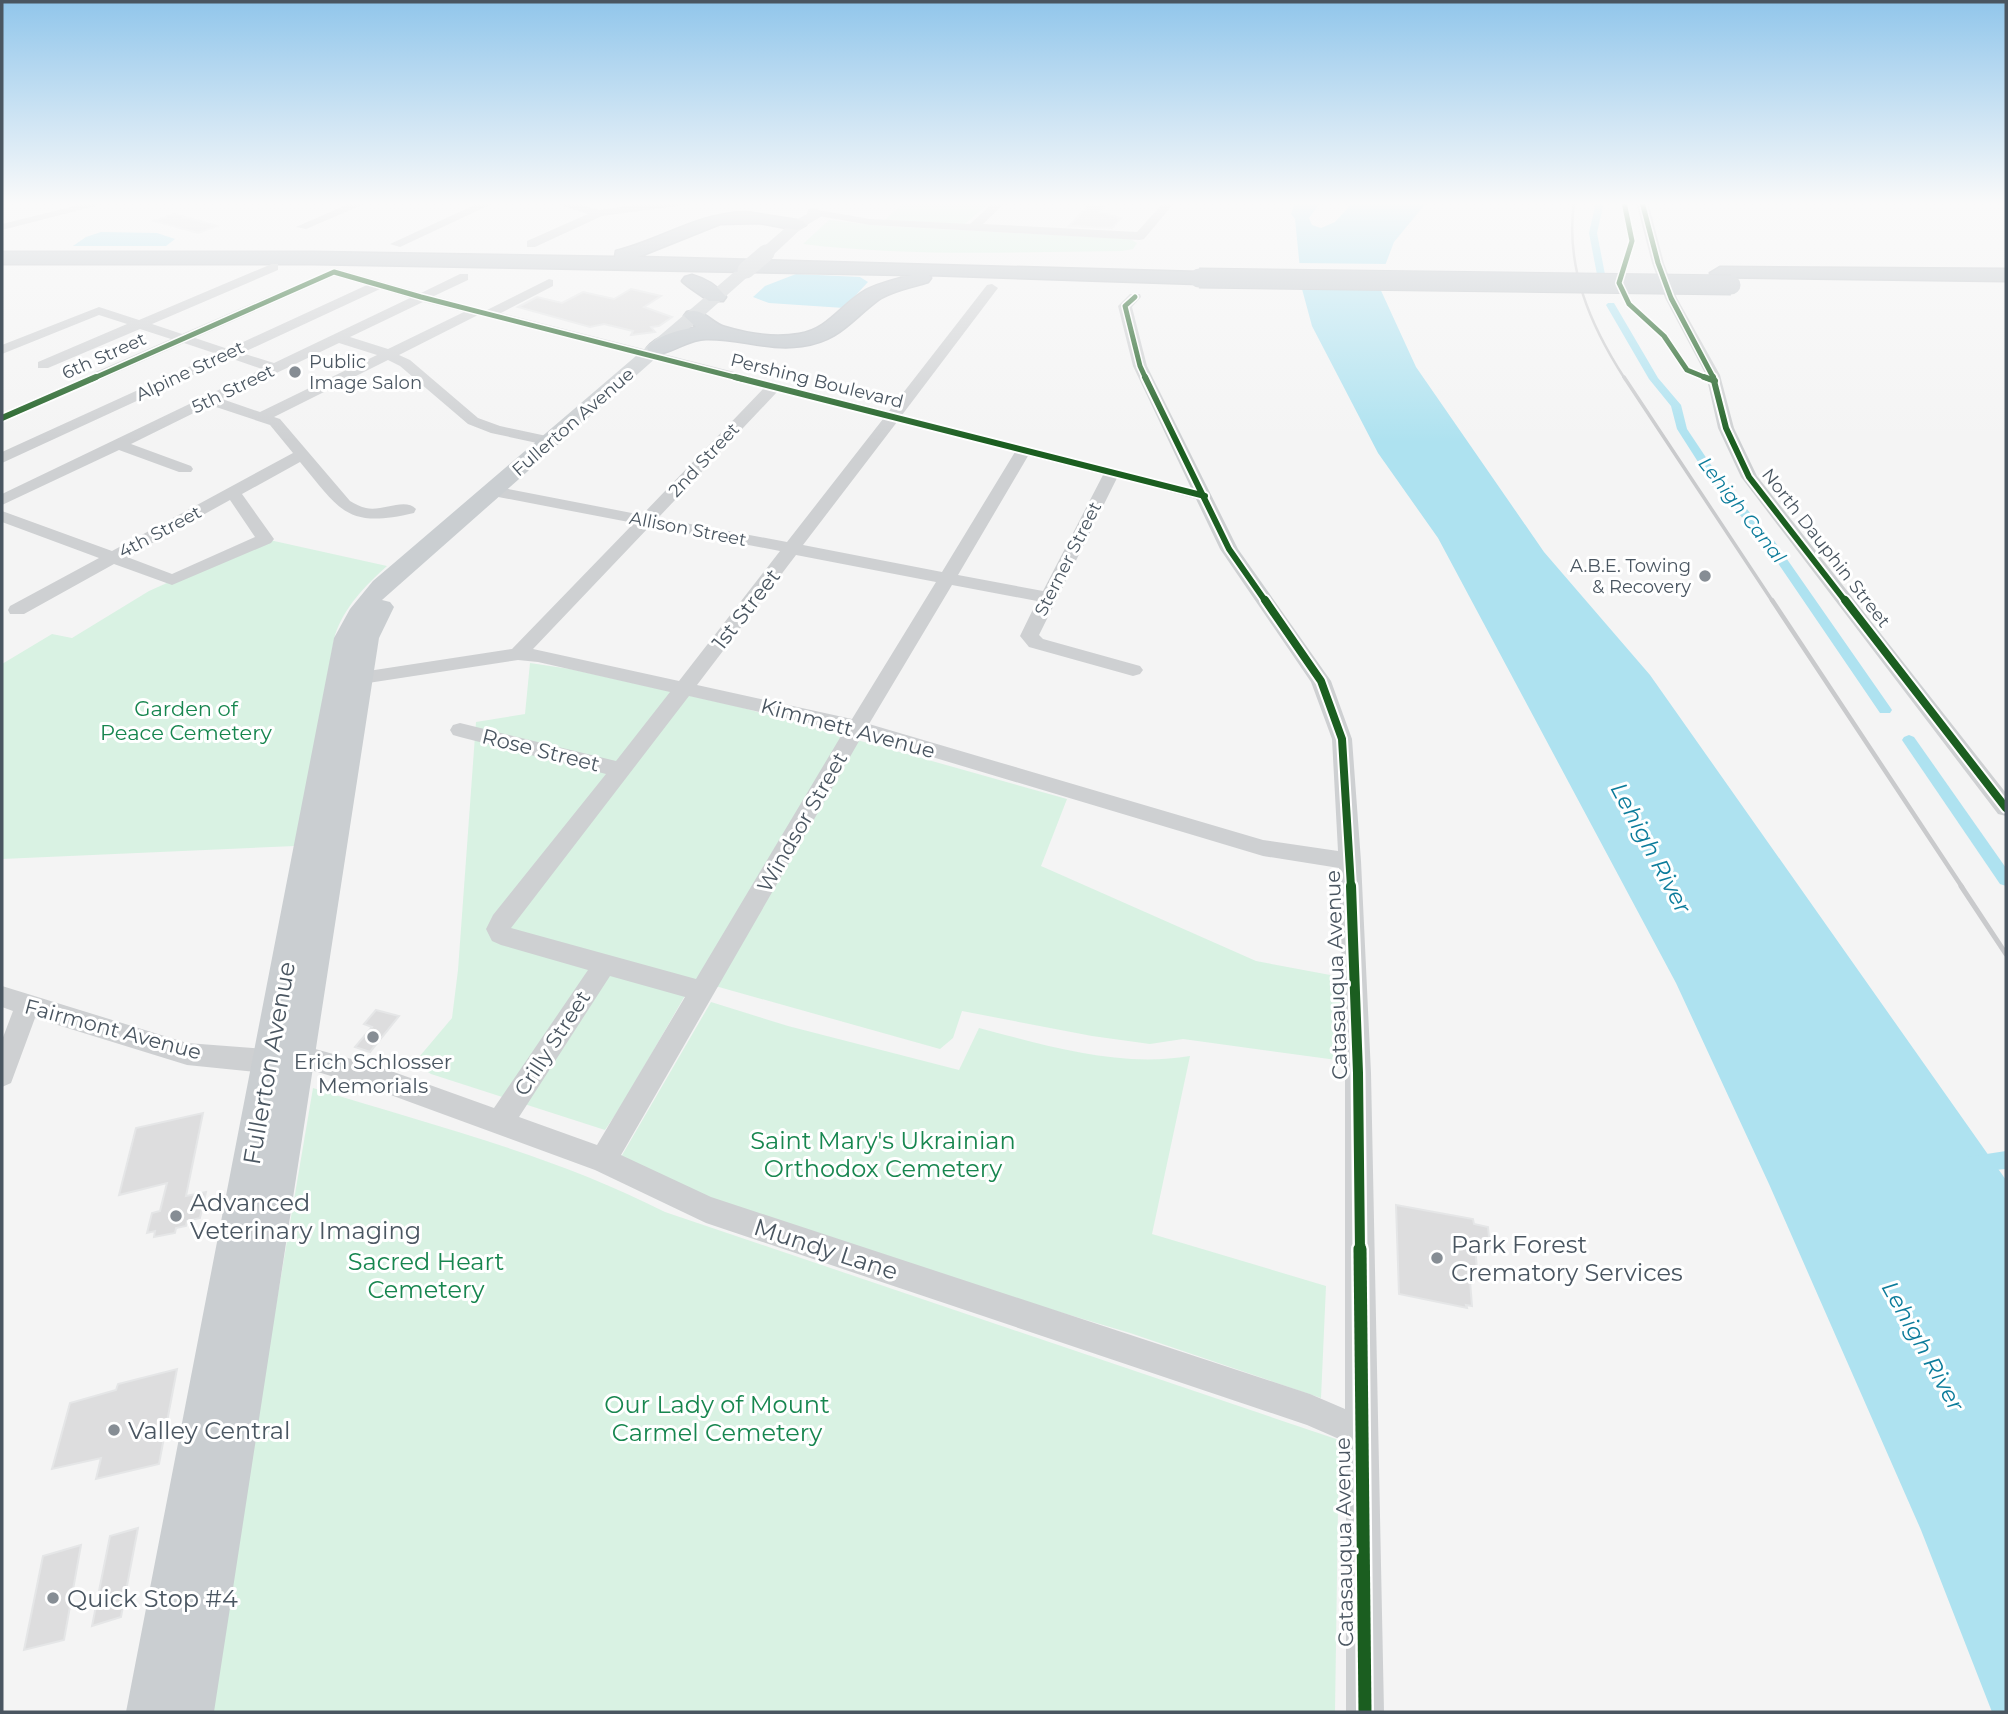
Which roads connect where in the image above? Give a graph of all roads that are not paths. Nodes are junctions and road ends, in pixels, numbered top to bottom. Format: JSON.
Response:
{"nodes":[{"id":1,"x":239,"y":282,"type":"edge"},
{"id":2,"x":311,"y":282,"type":"edge"},
{"id":3,"x":368,"y":282,"type":"edge"},
{"id":4,"x":453,"y":282,"type":"edge"},
{"id":5,"x":695,"y":282,"type":"edge"},
{"id":6,"x":733,"y":282,"type":"edge"},
{"id":7,"x":908,"y":282,"type":"edge"},
{"id":8,"x":988,"y":282,"type":"edge"},
{"id":9,"x":1665,"y":282,"type":"edge"},
{"id":10,"x":1893,"y":282,"type":"edge"},
{"id":11,"x":549,"y":283,"type":"dead end"},
{"id":12,"x":2006,"y":284,"type":"edge"},
{"id":13,"x":378,"y":285,"type":"junction"},
{"id":14,"x":722,"y":291,"type":"junction"},
{"id":15,"x":421,"y":297,"type":"junction"},
{"id":16,"x":1135,"y":297,"type":"dead end"},
{"id":17,"x":483,"y":313,"type":"junction"},
{"id":18,"x":694,"y":316,"type":"junction"},
{"id":19,"x":142,"y":323,"type":"junction"},
{"id":20,"x":724,"y":334,"type":"junction"},
{"id":21,"x":183,"y":338,"type":"junction"},
{"id":22,"x":337,"y":338,"type":"junction"},
{"id":23,"x":2,"y":350,"type":"edge"},
{"id":24,"x":654,"y":351,"type":"junction"},
{"id":25,"x":229,"y":353,"type":"junction"},
{"id":26,"x":390,"y":355,"type":"junction"},
{"id":27,"x":43,"y":365,"type":"dead end"},
{"id":28,"x":274,"y":368,"type":"junction"},
{"id":29,"x":774,"y":387,"type":"junction"},
{"id":30,"x":209,"y":400,"type":"junction"},
{"id":31,"x":261,"y":417,"type":"junction"},
{"id":32,"x":894,"y":417,"type":"junction"},
{"id":33,"x":2,"y":418,"type":"edge"},
{"id":34,"x":551,"y":440,"type":"junction"},
{"id":35,"x":118,"y":444,"type":"junction"},
{"id":36,"x":1024,"y":450,"type":"junction"},
{"id":37,"x":303,"y":454,"type":"junction"},
{"id":38,"x":2,"y":458,"type":"edge"},
{"id":39,"x":185,"y":469,"type":"dead end"},
{"id":40,"x":1112,"y":472,"type":"junction"},
{"id":41,"x":493,"y":491,"type":"junction"},
{"id":42,"x":233,"y":492,"type":"junction"},
{"id":43,"x":1205,"y":496,"type":"junction"},
{"id":44,"x":2,"y":500,"type":"edge"},
{"id":45,"x":408,"y":509,"type":"dead end"},
{"id":46,"x":2,"y":516,"type":"edge"},
{"id":47,"x":646,"y":521,"type":"junction"},
{"id":48,"x":793,"y":549,"type":"junction"},
{"id":49,"x":112,"y":558,"type":"junction"},
{"id":50,"x":947,"y":578,"type":"junction"},
{"id":51,"x":1049,"y":598,"type":"junction"},
{"id":52,"x":17,"y":610,"type":"dead end"},
{"id":53,"x":518,"y":654,"type":"junction"},
{"id":54,"x":1133,"y":670,"type":"dead end"},
{"id":55,"x":350,"y":680,"type":"junction"},
{"id":56,"x":684,"y":687,"type":"junction"},
{"id":57,"x":857,"y":727,"type":"junction"},
{"id":58,"x":460,"y":730,"type":"dead end"},
{"id":59,"x":621,"y":769,"type":"junction"},
{"id":60,"x":2006,"y":808,"type":"edge"},
{"id":61,"x":1350,"y":861,"type":"junction"},
{"id":62,"x":498,"y":929,"type":"joint"},
{"id":63,"x":605,"y":964,"type":"junction"},
{"id":64,"x":703,"y":992,"type":"junction"},
{"id":65,"x":2,"y":997,"type":"edge"},
{"id":66,"x":27,"y":1006,"type":"junction"},
{"id":67,"x":282,"y":1058,"type":"junction"},
{"id":68,"x":2,"y":1074,"type":"edge"},
{"id":69,"x":500,"y":1123,"type":"junction"},
{"id":70,"x":603,"y":1160,"type":"junction"},
{"id":71,"x":1360,"y":1432,"type":"junction"},
{"id":72,"x":151,"y":1712,"type":"edge"},
{"id":73,"x":188,"y":1712,"type":"edge"},
{"id":74,"x":1365,"y":1712,"type":"edge"}],
"edges":[{"from":1,"to":19,"type":"street"},
{"from":2,"to":21,"type":"street","name":"6th Street"},
{"from":3,"to":13,"type":"street","name":"Pershing Boulevard"},
{"from":4,"to":15,"type":"street","name":"5th Street"},
{"from":5,"to":14,"type":"highway"},
{"from":6,"to":14,"type":"main road","name":"Fullerton Avenue","bridge":true},
{"from":7,"to":20,"type":"highway"},
{"from":8,"to":32,"type":"street","name":"1st Street"},
{"from":9,"to":60,"type":"street","name":"North Dauphin Street"},
{"from":10,"to":12,"type":"highway"},
{"from":11,"to":17,"type":"street"},
{"from":13,"to":15,"type":"street","name":"Pershing Boulevard"},
{"from":13,"to":25,"type":"street","name":"Alpine Street"},
{"from":14,"to":18,"type":"main road","name":"Fullerton Avenue"},
{"from":15,"to":17,"type":"street","name":"Pershing Boulevard"},
{"from":15,"to":22,"type":"street","name":"5th Street"},
{"from":16,"to":43,"type":"street","name":"Catasauqua Avenue"},
{"from":17,"to":24,"type":"street","name":"Pershing Boulevard"},
{"from":17,"to":26,"type":"street"},
{"from":18,"to":20,"type":"highway"},
{"from":18,"to":24,"type":"main road","name":"Fullerton Avenue"},
{"from":19,"to":21,"type":"street"},
{"from":19,"to":23,"type":"street"},
{"from":19,"to":27,"type":"street"},
{"from":20,"to":24,"type":"highway"},
{"from":21,"to":25,"type":"street"},
{"from":21,"to":33,"type":"street","name":"6th Street"},
{"from":22,"to":26,"type":"street"},
{"from":22,"to":28,"type":"street","name":"5th Street"},
{"from":24,"to":29,"type":"street","name":"Pershing Boulevard"},
{"from":24,"to":34,"type":"main road","name":"Fullerton Avenue"},
{"from":25,"to":28,"type":"street"},
{"from":25,"to":38,"type":"street","name":"Alpine Street"},
{"from":26,"to":31,"type":"street"},
{"from":26,"to":34,"type":"street"},
{"from":28,"to":30,"type":"street","name":"5th Street"},
{"from":29,"to":32,"type":"street","name":"Pershing Boulevard"},
{"from":29,"to":47,"type":"street","name":"2nd Street"},
{"from":30,"to":31,"type":"street"},
{"from":30,"to":35,"type":"street","name":"5th Street"},
{"from":31,"to":37,"type":"street"},
{"from":32,"to":36,"type":"street","name":"Pershing Boulevard"},
{"from":32,"to":48,"type":"street","name":"1st Street"},
{"from":34,"to":41,"type":"main road","name":"Fullerton Avenue"},
{"from":35,"to":39,"type":"street"},
{"from":35,"to":44,"type":"street","name":"5th Street"},
{"from":36,"to":40,"type":"street","name":"Pershing Boulevard"},
{"from":36,"to":50,"type":"street","name":"Windsor Street"},
{"from":37,"to":42,"type":"street","name":"4th Street"},
{"from":37,"to":45,"type":"street"},
{"from":40,"to":43,"type":"street","name":"Pershing Boulevard"},
{"from":40,"to":51,"type":"street","name":"Sterner Street"},
{"from":41,"to":47,"type":"street","name":"Allison Street"},
{"from":41,"to":55,"type":"main road","name":"Fullerton Avenue"},
{"from":42,"to":49,"type":"street","name":"4th Street"},
{"from":42,"to":49,"type":"street"},
{"from":43,"to":61,"type":"street","name":"Catasauqua Avenue"},
{"from":46,"to":49,"type":"street"},
{"from":47,"to":48,"type":"street","name":"Allison Street"},
{"from":47,"to":53,"type":"street","name":"2nd Street"},
{"from":48,"to":50,"type":"street","name":"Allison Street"},
{"from":48,"to":56,"type":"street","name":"1st Street"},
{"from":49,"to":52,"type":"street","name":"4th Street"},
{"from":50,"to":51,"type":"street","name":"Allison Street"},
{"from":50,"to":57,"type":"street","name":"Windsor Street"},
{"from":51,"to":54,"type":"street","name":"Sterner Street"},
{"from":53,"to":55,"type":"street","name":"Kimmett Avenue"},
{"from":53,"to":56,"type":"street","name":"Kimmett Avenue"},
{"from":55,"to":67,"type":"main road","name":"Fullerton Avenue"},
{"from":56,"to":57,"type":"street","name":"Kimmett Avenue"},
{"from":56,"to":59,"type":"street","name":"1st Street"},
{"from":57,"to":61,"type":"street","name":"Kimmett Avenue"},
{"from":57,"to":64,"type":"street","name":"Windsor Street"},
{"from":58,"to":59,"type":"street","name":"Rose Street"},
{"from":59,"to":62,"type":"street","name":"1st Street"},
{"from":61,"to":71,"type":"street","name":"Catasauqua Avenue"},
{"from":62,"to":63,"type":"street","name":"Crilly Street"},
{"from":63,"to":64,"type":"street","name":"Crilly Street"},
{"from":63,"to":69,"type":"street","name":"Crilly Street"},
{"from":64,"to":70,"type":"street","name":"Windsor Street"},
{"from":65,"to":66,"type":"street","name":"Fairmont Avenue"},
{"from":66,"to":67,"type":"street","name":"Fairmont Avenue"},
{"from":66,"to":68,"type":"street"},
{"from":67,"to":69,"type":"street","name":"Mundy Lane"},
{"from":67,"to":72,"type":"main road","name":"Fullerton Avenue"},
{"from":67,"to":73,"type":"main road","name":"Fullerton Avenue"},
{"from":69,"to":70,"type":"street","name":"Mundy Lane"},
{"from":70,"to":71,"type":"street","name":"Mundy Lane"},
{"from":71,"to":74,"type":"street","name":"Catasauqua Avenue"}]}
